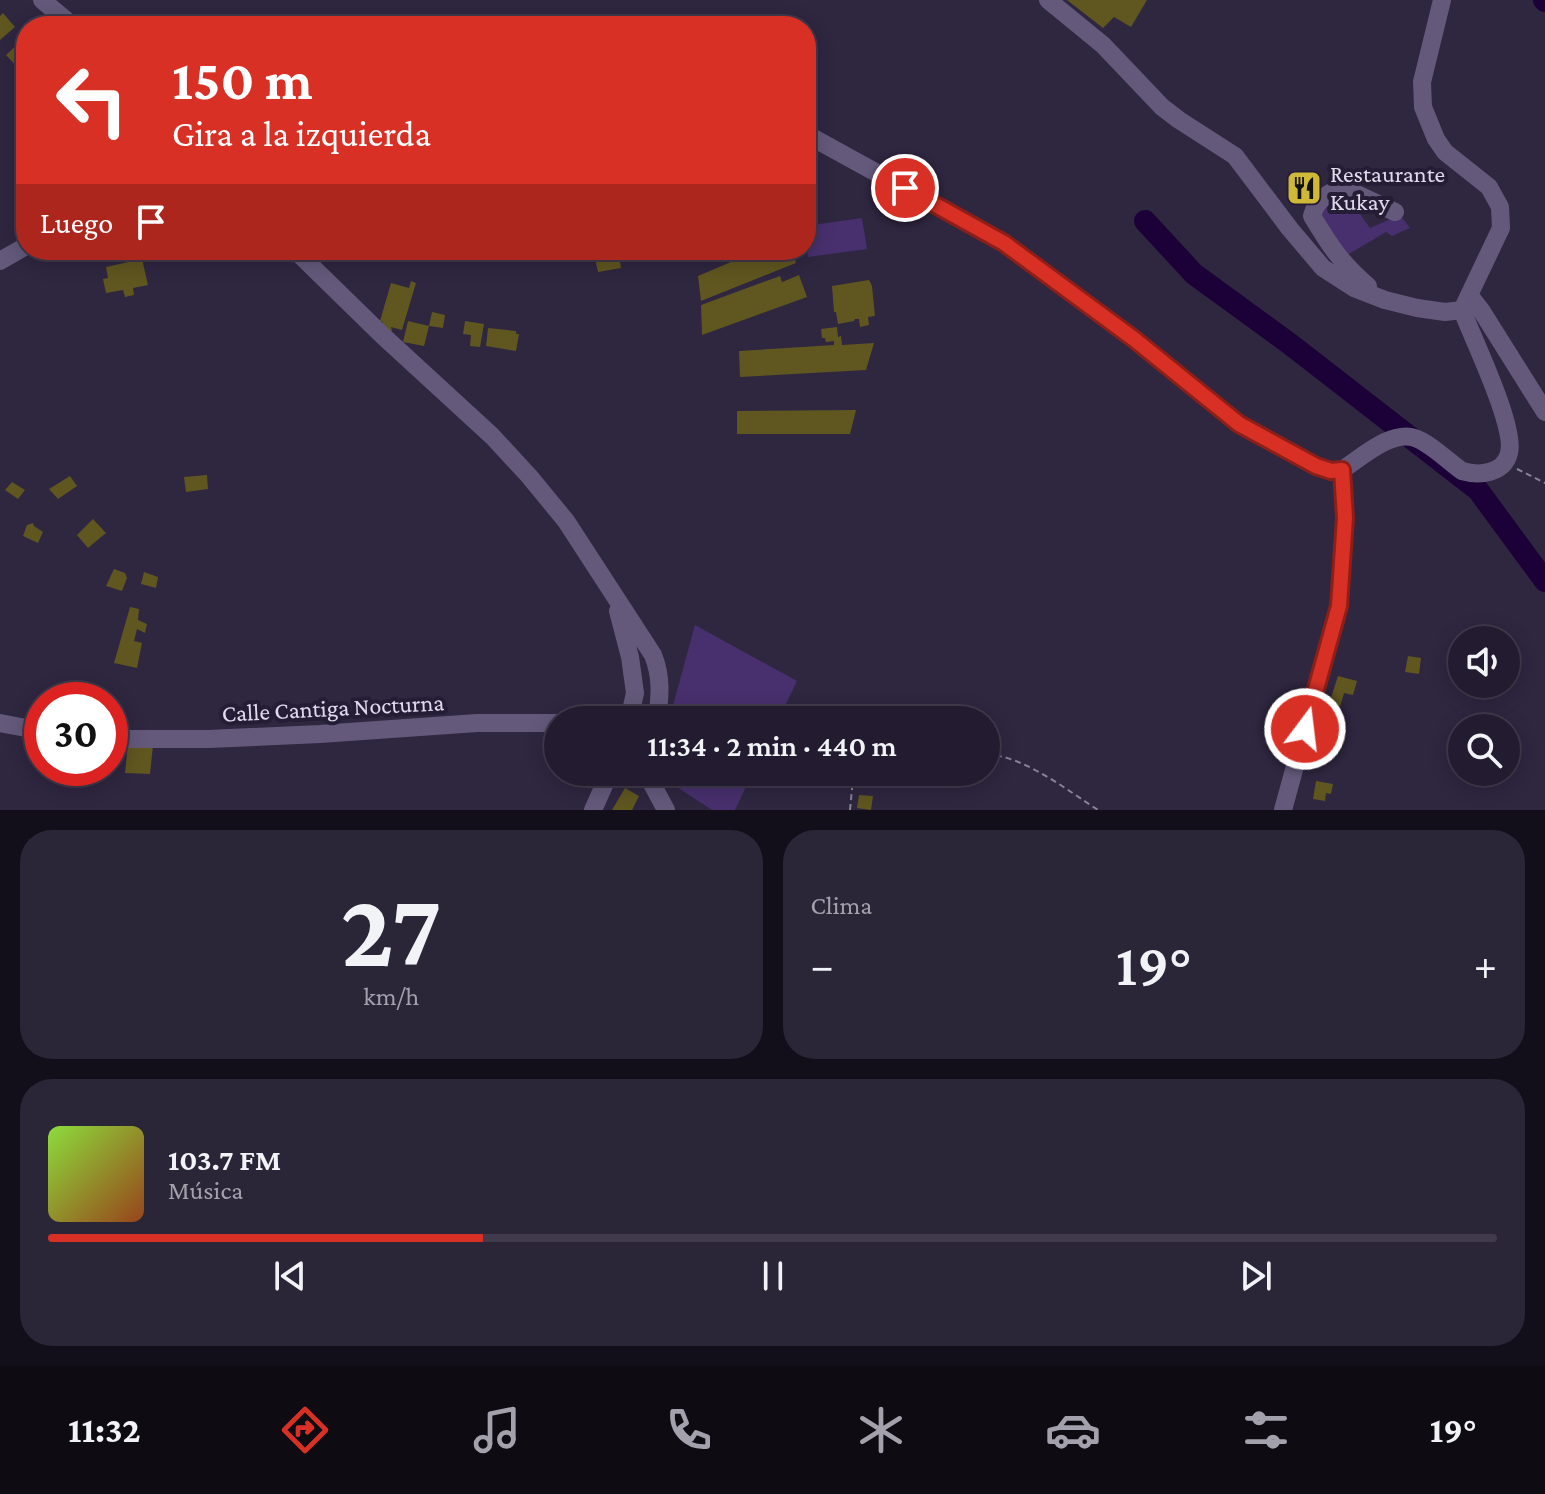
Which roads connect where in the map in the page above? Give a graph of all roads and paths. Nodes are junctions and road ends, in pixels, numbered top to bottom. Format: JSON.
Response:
{"nodes":[{"id":1,"x":42,"y":0,"type":"edge"},
{"id":2,"x":1048,"y":0,"type":"edge"},
{"id":3,"x":1442,"y":0,"type":"edge"},
{"id":4,"x":61,"y":16,"type":"edge"},
{"id":5,"x":816,"y":140,"type":"edge"},
{"id":6,"x":1395,"y":212,"type":"dead end"},
{"id":7,"x":305,"y":260,"type":"edge"},
{"id":8,"x":1385,"y":300,"type":"junction"},
{"id":9,"x":1466,"y":303,"type":"junction"},
{"id":10,"x":1545,"y":412,"type":"edge"},
{"id":11,"x":1505,"y":463,"type":"junction"},
{"id":12,"x":1342,"y":470,"type":"junction"},
{"id":13,"x":1545,"y":483,"type":"edge"},
{"id":14,"x":613,"y":593,"type":"junction"},
{"id":15,"x":632,"y":706,"type":"edge"},
{"id":16,"x":659,"y":706,"type":"edge"},
{"id":17,"x":0,"y":723,"type":"edge"},
{"id":18,"x":544,"y":723,"type":"edge"},
{"id":19,"x":24,"y":728,"type":"edge"},
{"id":20,"x":128,"y":739,"type":"edge"},
{"id":21,"x":1000,"y":755,"type":"edge"},
{"id":22,"x":603,"y":786,"type":"edge"},
{"id":23,"x":653,"y":786,"type":"edge"},
{"id":24,"x":852,"y":786,"type":"edge"},
{"id":25,"x":593,"y":810,"type":"edge"},
{"id":26,"x":666,"y":810,"type":"edge"},
{"id":27,"x":850,"y":810,"type":"edge"},
{"id":28,"x":1098,"y":810,"type":"edge"},
{"id":29,"x":1283,"y":810,"type":"edge"}],
"edges":[{"from":1,"to":4,"type":"street"},
{"from":2,"to":8,"type":"street"},
{"from":3,"to":9,"type":"street"},
{"from":5,"to":12,"type":"street"},
{"from":6,"to":8,"type":"street"},
{"from":7,"to":14,"type":"street"},
{"from":8,"to":9,"type":"street"},
{"from":9,"to":10,"type":"street"},
{"from":9,"to":11,"type":"street"},
{"from":11,"to":12,"type":"street"},
{"from":11,"to":13,"type":"path"},
{"from":12,"to":29,"type":"street"},
{"from":14,"to":15,"type":"street"},
{"from":14,"to":16,"type":"street"},
{"from":17,"to":19,"type":"street"},
{"from":18,"to":20,"type":"street","name":"Calle Cantiga Nocturna"},
{"from":21,"to":28,"type":"path"},
{"from":22,"to":25,"type":"street"},
{"from":23,"to":26,"type":"street"},
{"from":24,"to":27,"type":"path"}]}
